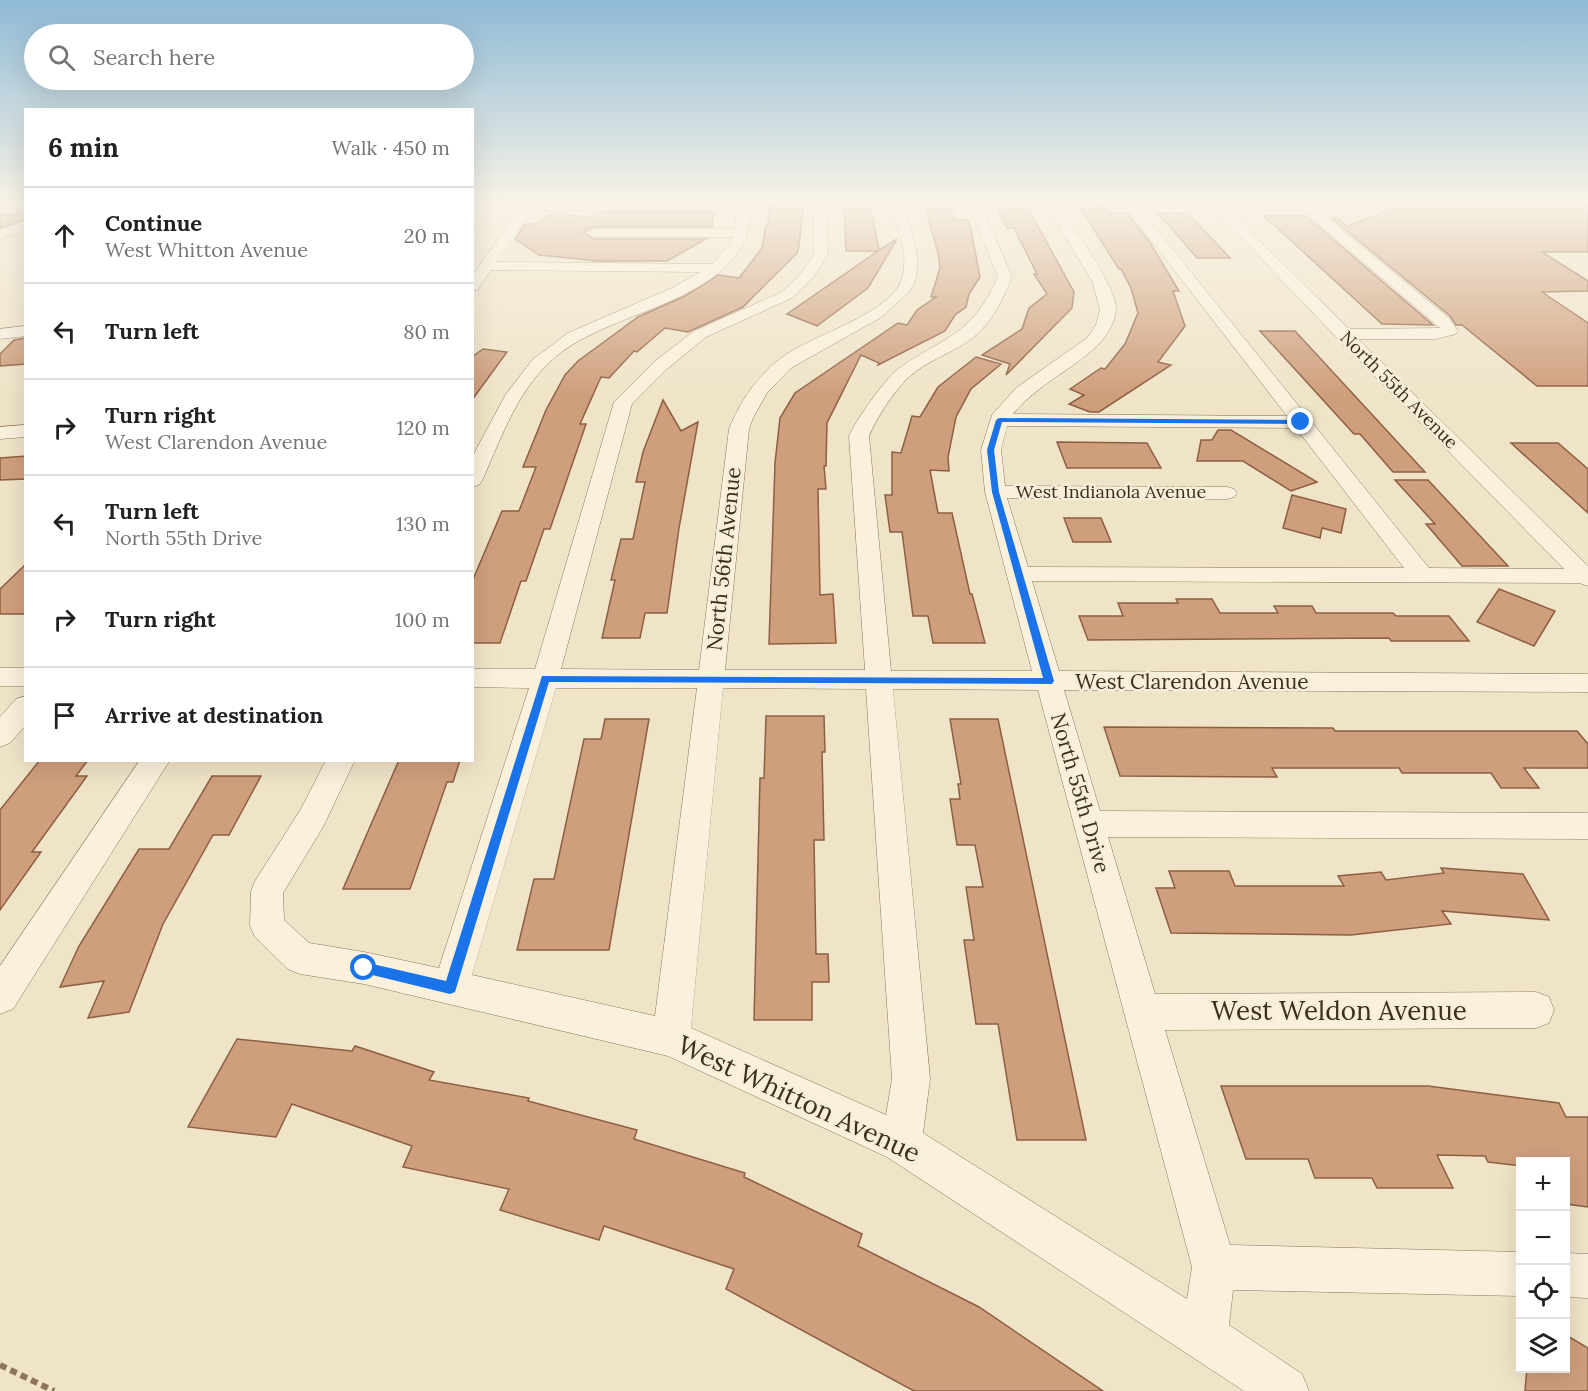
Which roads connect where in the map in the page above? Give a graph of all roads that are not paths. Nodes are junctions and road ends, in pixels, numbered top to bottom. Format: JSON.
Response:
{"nodes":[{"id":1,"x":720,"y":265,"type":"edge"},
{"id":2,"x":814,"y":265,"type":"edge"},
{"id":3,"x":910,"y":265,"type":"edge"},
{"id":4,"x":1000,"y":265,"type":"edge"},
{"id":5,"x":1088,"y":265,"type":"edge"},
{"id":6,"x":1177,"y":265,"type":"edge"},
{"id":7,"x":1274,"y":265,"type":"edge"},
{"id":8,"x":1375,"y":265,"type":"edge"},
{"id":9,"x":488,"y":266,"type":"joint"},
{"id":10,"x":718,"y":268,"type":"junction"},
{"id":11,"x":474,"y":284,"type":"edge"},
{"id":12,"x":24,"y":332,"type":"edge"},
{"id":13,"x":0,"y":334,"type":"edge"},
{"id":14,"x":1342,"y":334,"type":"junction"},
{"id":15,"x":999,"y":420,"type":"junction"},
{"id":16,"x":1301,"y":422,"type":"junction"},
{"id":17,"x":24,"y":431,"type":"edge"},
{"id":18,"x":0,"y":433,"type":"edge"},
{"id":19,"x":474,"y":477,"type":"edge"},
{"id":20,"x":995,"y":492,"type":"junction"},
{"id":21,"x":1227,"y":493,"type":"dead end"},
{"id":22,"x":1019,"y":574,"type":"junction"},
{"id":23,"x":1421,"y":574,"type":"junction"},
{"id":24,"x":1586,"y":577,"type":"edge"},
{"id":25,"x":0,"y":677,"type":"edge"},
{"id":26,"x":24,"y":677,"type":"edge"},
{"id":27,"x":474,"y":678,"type":"edge"},
{"id":28,"x":712,"y":678,"type":"junction"},
{"id":29,"x":545,"y":679,"type":"junction"},
{"id":30,"x":879,"y":680,"type":"junction"},
{"id":31,"x":1049,"y":681,"type":"junction"},
{"id":32,"x":1588,"y":683,"type":"edge"},
{"id":33,"x":24,"y":708,"type":"edge"},
{"id":34,"x":0,"y":736,"type":"edge"},
{"id":35,"x":155,"y":762,"type":"edge"},
{"id":36,"x":340,"y":762,"type":"edge"},
{"id":37,"x":1089,"y":824,"type":"junction"},
{"id":38,"x":1588,"y":826,"type":"edge"},
{"id":39,"x":450,"y":988,"type":"junction"},
{"id":40,"x":0,"y":997,"type":"edge"},
{"id":41,"x":1536,"y":1010,"type":"dead end"},
{"id":42,"x":1143,"y":1012,"type":"junction"},
{"id":43,"x":671,"y":1038,"type":"junction"},
{"id":44,"x":900,"y":1143,"type":"junction"},
{"id":45,"x":1214,"y":1267,"type":"junction"},
{"id":46,"x":1516,"y":1274,"type":"edge"},
{"id":47,"x":1570,"y":1275,"type":"edge"},
{"id":48,"x":1588,"y":1276,"type":"edge"},
{"id":49,"x":1204,"y":1336,"type":"junction"},
{"id":50,"x":1285,"y":1391,"type":"edge"}],
"edges":[{"from":1,"to":10,"type":"street"},
{"from":2,"to":29,"type":"street"},
{"from":3,"to":28,"type":"street","name":"North 56th Avenue"},
{"from":4,"to":30,"type":"street"},
{"from":5,"to":15,"type":"street","name":"North 55th Drive"},
{"from":6,"to":16,"type":"street"},
{"from":7,"to":14,"type":"street","name":"North 55th Avenue"},
{"from":8,"to":14,"type":"street"},
{"from":9,"to":10,"type":"street"},
{"from":9,"to":11,"type":"street"},
{"from":10,"to":19,"type":"street"},
{"from":12,"to":13,"type":"street"},
{"from":14,"to":24,"type":"street","name":"North 55th Avenue"},
{"from":15,"to":16,"type":"street"},
{"from":15,"to":20,"type":"street","name":"North 55th Drive"},
{"from":16,"to":23,"type":"street"},
{"from":17,"to":18,"type":"street"},
{"from":20,"to":21,"type":"street","name":"West Indianola Avenue"},
{"from":20,"to":22,"type":"street","name":"North 55th Drive"},
{"from":22,"to":23,"type":"street"},
{"from":22,"to":31,"type":"street","name":"North 55th Drive"},
{"from":23,"to":24,"type":"street"},
{"from":25,"to":26,"type":"street"},
{"from":27,"to":29,"type":"street","name":"West Clarendon Avenue"},
{"from":28,"to":29,"type":"street","name":"West Clarendon Avenue"},
{"from":28,"to":30,"type":"street","name":"West Clarendon Avenue"},
{"from":28,"to":43,"type":"street","name":"North 56th Avenue"},
{"from":29,"to":39,"type":"street"},
{"from":30,"to":31,"type":"street","name":"West Clarendon Avenue"},
{"from":30,"to":44,"type":"street"},
{"from":31,"to":32,"type":"street","name":"West Clarendon Avenue"},
{"from":31,"to":37,"type":"street","name":"North 55th Drive"},
{"from":33,"to":34,"type":"street"},
{"from":35,"to":40,"type":"street"},
{"from":36,"to":39,"type":"street","name":"West Whitton Avenue"},
{"from":37,"to":38,"type":"street"},
{"from":37,"to":42,"type":"street","name":"North 55th Drive"},
{"from":39,"to":43,"type":"street","name":"West Whitton Avenue"},
{"from":41,"to":42,"type":"street","name":"West Weldon Avenue"},
{"from":42,"to":45,"type":"street","name":"North 55th Drive"},
{"from":43,"to":44,"type":"street","name":"West Whitton Avenue"},
{"from":44,"to":49,"type":"street","name":"West Whitton Avenue"},
{"from":45,"to":46,"type":"street"},
{"from":45,"to":49,"type":"street","name":"North 55th Drive"},
{"from":47,"to":48,"type":"street"},
{"from":49,"to":50,"type":"street","name":"West Whitton Avenue"}]}
